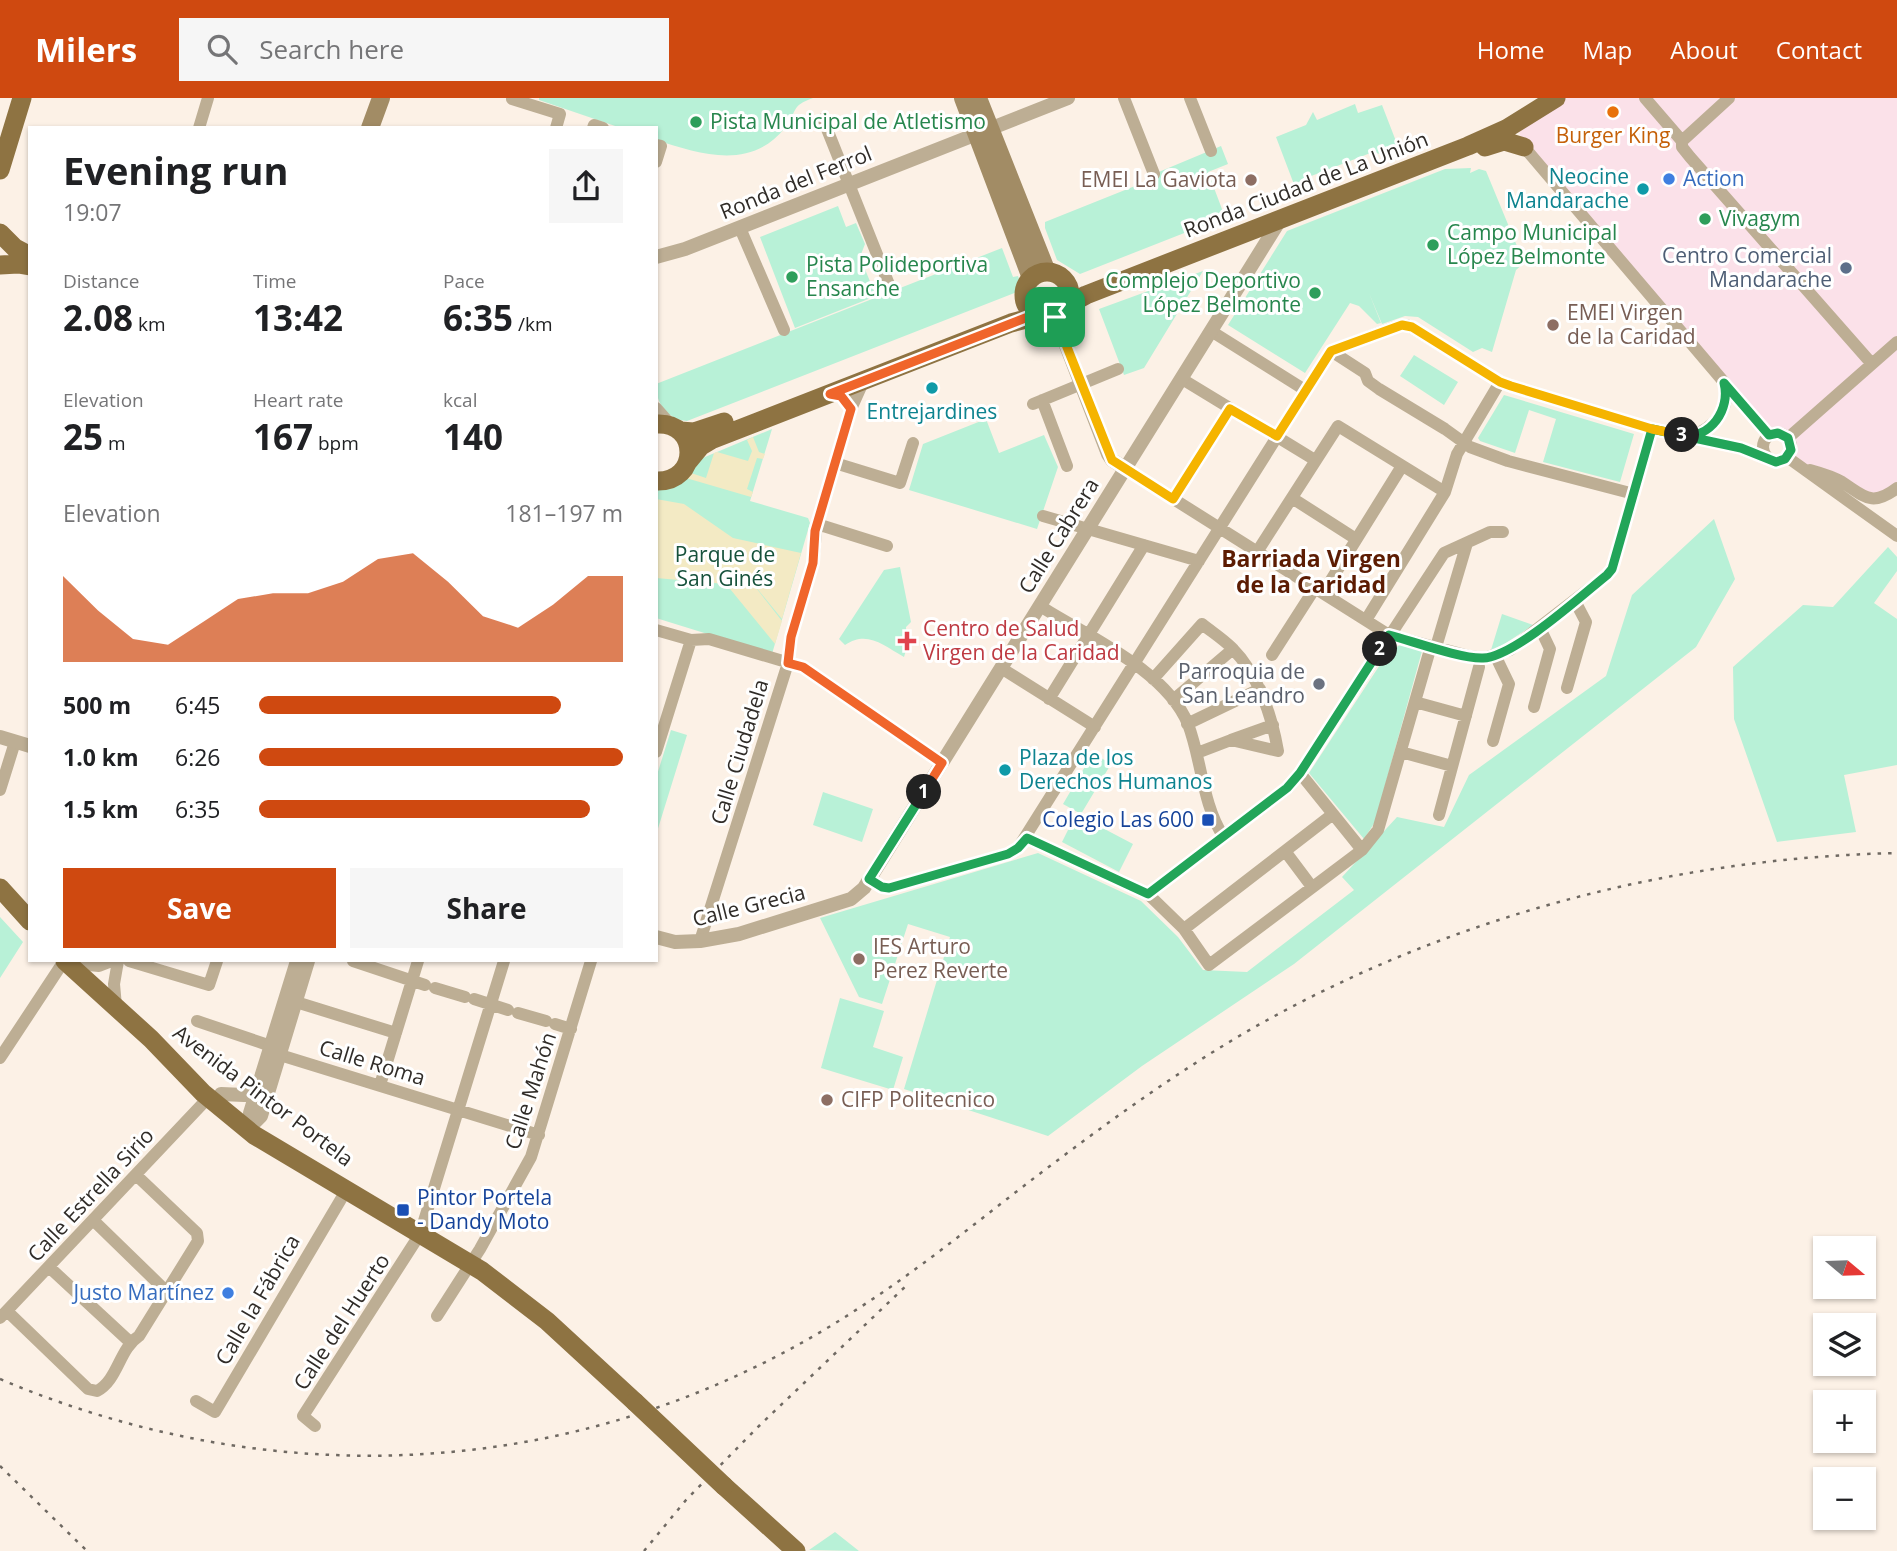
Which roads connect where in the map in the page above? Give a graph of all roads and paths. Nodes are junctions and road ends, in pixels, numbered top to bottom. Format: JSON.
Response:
{"nodes":[{"id":1,"x":9,"y":98,"type":"edge"},
{"id":2,"x":22,"y":98,"type":"edge"},
{"id":3,"x":208,"y":98,"type":"edge"},
{"id":4,"x":384,"y":98,"type":"edge"},
{"id":5,"x":963,"y":98,"type":"edge"},
{"id":6,"x":978,"y":98,"type":"edge"},
{"id":7,"x":1068,"y":98,"type":"edge"},
{"id":8,"x":1124,"y":98,"type":"edge"},
{"id":9,"x":1191,"y":98,"type":"edge"},
{"id":10,"x":1556,"y":98,"type":"edge"},
{"id":11,"x":1645,"y":98,"type":"edge"},
{"id":12,"x":1729,"y":98,"type":"edge"},
{"id":13,"x":512,"y":100,"type":"edge"},
{"id":14,"x":1530,"y":107,"type":"edge"},
{"id":15,"x":824,"y":119,"type":"dead end"},
{"id":16,"x":201,"y":126,"type":"edge"},
{"id":17,"x":371,"y":126,"type":"edge"},
{"id":18,"x":382,"y":126,"type":"edge"},
{"id":19,"x":557,"y":126,"type":"edge"},
{"id":20,"x":0,"y":128,"type":"edge"},
{"id":21,"x":984,"y":132,"type":"junction"},
{"id":22,"x":1682,"y":141,"type":"junction"},
{"id":23,"x":1524,"y":147,"type":"junction"},
{"id":24,"x":1211,"y":151,"type":"dead end"},
{"id":25,"x":1444,"y":156,"type":"junction"},
{"id":26,"x":0,"y":170,"type":"edge"},
{"id":27,"x":1154,"y":174,"type":"dead end"},
{"id":28,"x":848,"y":185,"type":"junction"},
{"id":29,"x":1280,"y":220,"type":"junction"},
{"id":30,"x":740,"y":228,"type":"junction"},
{"id":31,"x":0,"y":235,"type":"edge"},
{"id":32,"x":1235,"y":236,"type":"junction"},
{"id":33,"x":0,"y":249,"type":"edge"},
{"id":34,"x":28,"y":255,"type":"edge"},
{"id":35,"x":658,"y":256,"type":"edge"},
{"id":36,"x":1254,"y":262,"type":"junction"},
{"id":37,"x":0,"y":265,"type":"edge"},
{"id":38,"x":28,"y":266,"type":"edge"},
{"id":39,"x":1039,"y":275,"type":"junction"},
{"id":40,"x":892,"y":292,"type":"dead end"},
{"id":41,"x":1024,"y":299,"type":"junction"},
{"id":42,"x":1057,"y":305,"type":"junction"},
{"id":43,"x":784,"y":330,"type":"dead end"},
{"id":44,"x":1211,"y":331,"type":"junction"},
{"id":45,"x":1897,"y":342,"type":"edge"},
{"id":46,"x":1331,"y":351,"type":"junction"},
{"id":47,"x":1872,"y":364,"type":"junction"},
{"id":48,"x":1118,"y":369,"type":"dead end"},
{"id":49,"x":1182,"y":379,"type":"junction"},
{"id":50,"x":864,"y":380,"type":"junction"},
{"id":51,"x":1500,"y":382,"type":"junction"},
{"id":52,"x":1724,"y":383,"type":"junction"},
{"id":53,"x":1082,"y":384,"type":"junction"},
{"id":54,"x":1305,"y":390,"type":"junction"},
{"id":55,"x":830,"y":394,"type":"junction"},
{"id":56,"x":851,"y":409,"type":"junction"},
{"id":57,"x":1230,"y":409,"type":"junction"},
{"id":58,"x":658,"y":411,"type":"edge"},
{"id":59,"x":669,"y":427,"type":"edge"},
{"id":60,"x":1652,"y":429,"type":"junction"},
{"id":61,"x":1277,"y":436,"type":"junction"},
{"id":62,"x":1691,"y":437,"type":"junction"},
{"id":63,"x":1766,"y":438,"type":"junction"},
{"id":64,"x":1788,"y":438,"type":"junction"},
{"id":65,"x":1462,"y":442,"type":"junction"},
{"id":66,"x":913,"y":443,"type":"dead end"},
{"id":67,"x":1741,"y":448,"type":"junction"},
{"id":68,"x":1787,"y":457,"type":"junction"},
{"id":69,"x":1767,"y":458,"type":"junction"},
{"id":70,"x":1315,"y":460,"type":"junction"},
{"id":71,"x":687,"y":463,"type":"junction"},
{"id":72,"x":835,"y":463,"type":"junction"},
{"id":73,"x":1067,"y":466,"type":"dead end"},
{"id":74,"x":1402,"y":466,"type":"junction"},
{"id":75,"x":1800,"y":467,"type":"junction"},
{"id":76,"x":1126,"y":469,"type":"junction"},
{"id":77,"x":658,"y":481,"type":"edge"},
{"id":78,"x":1897,"y":488,"type":"edge"},
{"id":79,"x":1445,"y":492,"type":"junction"},
{"id":80,"x":1634,"y":495,"type":"junction"},
{"id":81,"x":1292,"y":498,"type":"junction"},
{"id":82,"x":1173,"y":499,"type":"junction"},
{"id":83,"x":1043,"y":516,"type":"dead end"},
{"id":84,"x":817,"y":524,"type":"junction"},
{"id":85,"x":1220,"y":528,"type":"junction"},
{"id":86,"x":1088,"y":529,"type":"junction"},
{"id":87,"x":1503,"y":532,"type":"dead end"},
{"id":88,"x":1897,"y":536,"type":"edge"},
{"id":89,"x":1356,"y":539,"type":"junction"},
{"id":90,"x":1467,"y":543,"type":"junction"},
{"id":91,"x":1144,"y":545,"type":"junction"},
{"id":92,"x":887,"y":546,"type":"dead end"},
{"id":93,"x":1257,"y":552,"type":"junction"},
{"id":94,"x":1199,"y":561,"type":"junction"},
{"id":95,"x":1319,"y":590,"type":"junction"},
{"id":96,"x":1575,"y":601,"type":"junction"},
{"id":97,"x":1040,"y":606,"type":"junction"},
{"id":98,"x":1366,"y":620,"type":"junction"},
{"id":99,"x":1540,"y":628,"type":"junction"},
{"id":100,"x":658,"y":631,"type":"edge"},
{"id":101,"x":1389,"y":635,"type":"junction"},
{"id":102,"x":1089,"y":636,"type":"junction"},
{"id":103,"x":691,"y":640,"type":"junction"},
{"id":104,"x":1434,"y":647,"type":"junction"},
{"id":105,"x":1233,"y":649,"type":"junction"},
{"id":106,"x":1272,"y":655,"type":"dead end"},
{"id":107,"x":1486,"y":660,"type":"junction"},
{"id":108,"x":788,"y":663,"type":"junction"},
{"id":109,"x":1134,"y":664,"type":"junction"},
{"id":110,"x":1001,"y":668,"type":"junction"},
{"id":111,"x":1153,"y":679,"type":"junction"},
{"id":112,"x":1567,"y":688,"type":"dead end"},
{"id":113,"x":1259,"y":689,"type":"junction"},
{"id":114,"x":1049,"y":699,"type":"junction"},
{"id":115,"x":1173,"y":700,"type":"junction"},
{"id":116,"x":1415,"y":702,"type":"junction"},
{"id":117,"x":1534,"y":706,"type":"dead end"},
{"id":118,"x":1466,"y":716,"type":"junction"},
{"id":119,"x":1187,"y":724,"type":"junction"},
{"id":120,"x":1273,"y":725,"type":"junction"},
{"id":121,"x":1095,"y":727,"type":"junction"},
{"id":122,"x":0,"y":737,"type":"edge"},
{"id":123,"x":1231,"y":740,"type":"junction"},
{"id":124,"x":15,"y":741,"type":"junction"},
{"id":125,"x":1493,"y":741,"type":"dead end"},
{"id":126,"x":28,"y":745,"type":"edge"},
{"id":127,"x":658,"y":746,"type":"edge"},
{"id":128,"x":1401,"y":752,"type":"junction"},
{"id":129,"x":1197,"y":753,"type":"junction"},
{"id":130,"x":942,"y":763,"type":"junction"},
{"id":131,"x":1452,"y":766,"type":"junction"},
{"id":132,"x":1300,"y":773,"type":"junction"},
{"id":133,"x":0,"y":790,"type":"edge"},
{"id":134,"x":1333,"y":814,"type":"junction"},
{"id":135,"x":1439,"y":815,"type":"dead end"},
{"id":136,"x":1223,"y":836,"type":"junction"},
{"id":137,"x":1027,"y":838,"type":"junction"},
{"id":138,"x":1362,"y":850,"type":"junction"},
{"id":139,"x":1285,"y":851,"type":"junction"},
{"id":140,"x":869,"y":879,"type":"junction"},
{"id":141,"x":1312,"y":887,"type":"junction"},
{"id":142,"x":0,"y":888,"type":"edge"},
{"id":143,"x":1148,"y":894,"type":"junction"},
{"id":144,"x":851,"y":899,"type":"joint"},
{"id":145,"x":28,"y":919,"type":"edge"},
{"id":146,"x":1184,"y":929,"type":"junction"},
{"id":147,"x":658,"y":938,"type":"edge"},
{"id":148,"x":700,"y":941,"type":"junction"},
{"id":149,"x":63,"y":962,"type":"edge"},
{"id":150,"x":63,"y":962,"type":"edge"},
{"id":151,"x":66,"y":962,"type":"edge"},
{"id":152,"x":119,"y":962,"type":"edge"},
{"id":153,"x":217,"y":962,"type":"edge"},
{"id":154,"x":297,"y":962,"type":"edge"},
{"id":155,"x":308,"y":962,"type":"edge"},
{"id":156,"x":356,"y":962,"type":"edge"},
{"id":157,"x":418,"y":962,"type":"edge"},
{"id":158,"x":504,"y":962,"type":"edge"},
{"id":159,"x":591,"y":962,"type":"edge"},
{"id":160,"x":94,"y":979,"type":"junction"},
{"id":161,"x":412,"y":981,"type":"junction"},
{"id":162,"x":296,"y":1002,"type":"junction"},
{"id":163,"x":491,"y":1005,"type":"junction"},
{"id":164,"x":117,"y":1009,"type":"junction"},
{"id":165,"x":197,"y":1021,"type":"dead end"},
{"id":166,"x":571,"y":1029,"type":"junction"},
{"id":167,"x":396,"y":1033,"type":"junction"},
{"id":168,"x":0,"y":1047,"type":"edge"},
{"id":169,"x":276,"y":1050,"type":"junction"},
{"id":170,"x":0,"y":1058,"type":"edge"},
{"id":171,"x":260,"y":1082,"type":"junction"},
{"id":172,"x":380,"y":1085,"type":"junction"},
{"id":173,"x":211,"y":1095,"type":"junction"},
{"id":174,"x":458,"y":1110,"type":"junction"},
{"id":175,"x":253,"y":1121,"type":"junction"},
{"id":176,"x":539,"y":1135,"type":"junction"},
{"id":177,"x":292,"y":1158,"type":"junction"},
{"id":178,"x":136,"y":1175,"type":"junction"},
{"id":179,"x":347,"y":1189,"type":"junction"},
{"id":180,"x":93,"y":1220,"type":"junction"},
{"id":181,"x":420,"y":1234,"type":"junction"},
{"id":182,"x":471,"y":1263,"type":"junction"},
{"id":183,"x":49,"y":1267,"type":"junction"},
{"id":184,"x":166,"y":1291,"type":"junction"},
{"id":185,"x":2,"y":1312,"type":"edge"},
{"id":186,"x":437,"y":1316,"type":"dead end"},
{"id":187,"x":130,"y":1342,"type":"junction"},
{"id":188,"x":196,"y":1401,"type":"dead end"},
{"id":189,"x":315,"y":1426,"type":"dead end"},
{"id":190,"x":796,"y":1551,"type":"edge"}],
"edges":[{"from":1,"to":20,"type":"main road"},
{"from":2,"to":26,"type":"main road"},
{"from":3,"to":16,"type":"street"},
{"from":4,"to":17,"type":"main road"},
{"from":4,"to":18,"type":"main road"},
{"from":5,"to":21,"type":"main road"},
{"from":6,"to":21,"type":"main road"},
{"from":7,"to":21,"type":"street","name":"Ronda del Ferrol"},
{"from":8,"to":27,"type":"street"},
{"from":9,"to":24,"type":"street"},
{"from":10,"to":14,"type":"main road","name":"Ronda Ciudad de La Unión"},
{"from":11,"to":22,"type":"street"},
{"from":12,"to":22,"type":"street"},
{"from":13,"to":19,"type":"street"},
{"from":14,"to":23,"type":"main road"},
{"from":14,"to":25,"type":"main road","name":"Ronda Ciudad de La Unión"},
{"from":14,"to":42,"type":"main road","name":"Ronda Ciudad de La Unión"},
{"from":15,"to":28,"type":"street"},
{"from":21,"to":28,"type":"street","name":"Ronda del Ferrol"},
{"from":21,"to":39,"type":"main road"},
{"from":22,"to":47,"type":"street"},
{"from":23,"to":25,"type":"main road"},
{"from":23,"to":52,"type":"street"},
{"from":25,"to":29,"type":"main road","name":"Ronda Ciudad de La Unión"},
{"from":28,"to":30,"type":"street","name":"Ronda del Ferrol"},
{"from":28,"to":40,"type":"street"},
{"from":29,"to":32,"type":"main road","name":"Ronda Ciudad de La Unión"},
{"from":29,"to":36,"type":"street","name":"Calle Cabrera"},
{"from":30,"to":35,"type":"street","name":"Ronda del Ferrol"},
{"from":30,"to":43,"type":"street"},
{"from":31,"to":33,"type":"main road"},
{"from":31,"to":34,"type":"main road"},
{"from":32,"to":36,"type":"street"},
{"from":32,"to":42,"type":"main road","name":"Ronda Ciudad de La Unión"},
{"from":36,"to":44,"type":"street","name":"Calle Cabrera"},
{"from":37,"to":38,"type":"main road"},
{"from":39,"to":41,"type":"main road"},
{"from":39,"to":42,"type":"main road"},
{"from":41,"to":42,"type":"main road"},
{"from":41,"to":59,"type":"main road"},
{"from":42,"to":50,"type":"main road","name":"Ronda Ciudad de La Unión"},
{"from":42,"to":53,"type":"street"},
{"from":44,"to":49,"type":"street","name":"Calle Cabrera"},
{"from":44,"to":54,"type":"street"},
{"from":45,"to":47,"type":"street"},
{"from":46,"to":51,"type":"street"},
{"from":46,"to":54,"type":"street"},
{"from":46,"to":65,"type":"street"},
{"from":47,"to":64,"type":"street"},
{"from":48,"to":53,"type":"street"},
{"from":49,"to":57,"type":"street"},
{"from":49,"to":76,"type":"street","name":"Calle Cabrera"},
{"from":50,"to":55,"type":"main road","name":"Ronda Ciudad de La Unión"},
{"from":50,"to":56,"type":"street","name":"Calle Ciudadela"},
{"from":51,"to":60,"type":"street"},
{"from":51,"to":65,"type":"street"},
{"from":52,"to":62,"type":"street"},
{"from":52,"to":63,"type":"street"},
{"from":53,"to":73,"type":"street"},
{"from":53,"to":76,"type":"street"},
{"from":54,"to":61,"type":"street"},
{"from":55,"to":56,"type":"street"},
{"from":55,"to":71,"type":"main road","name":"Ronda Ciudad de La Unión"},
{"from":56,"to":72,"type":"street","name":"Calle Ciudadela"},
{"from":57,"to":61,"type":"street"},
{"from":57,"to":82,"type":"street"},
{"from":58,"to":59,"type":"street"},
{"from":59,"to":71,"type":"main road"},
{"from":60,"to":62,"type":"street"},
{"from":60,"to":80,"type":"street"},
{"from":61,"to":70,"type":"street"},
{"from":61,"to":85,"type":"street"},
{"from":62,"to":67,"type":"street"},
{"from":63,"to":64,"type":"street"},
{"from":63,"to":67,"type":"street"},
{"from":63,"to":69,"type":"street"},
{"from":64,"to":68,"type":"street"},
{"from":65,"to":79,"type":"street"},
{"from":65,"to":80,"type":"street"},
{"from":66,"to":72,"type":"street"},
{"from":67,"to":69,"type":"street"},
{"from":68,"to":69,"type":"street"},
{"from":68,"to":75,"type":"street"},
{"from":70,"to":74,"type":"street"},
{"from":70,"to":81,"type":"street"},
{"from":71,"to":77,"type":"main road","name":"Ronda Ciudad de La Unión"},
{"from":72,"to":84,"type":"street","name":"Calle Ciudadela"},
{"from":74,"to":79,"type":"street"},
{"from":74,"to":89,"type":"street"},
{"from":75,"to":78,"type":"street"},
{"from":75,"to":88,"type":"street"},
{"from":76,"to":82,"type":"street"},
{"from":76,"to":86,"type":"street","name":"Calle Cabrera"},
{"from":79,"to":98,"type":"street"},
{"from":80,"to":96,"type":"street"},
{"from":81,"to":89,"type":"street"},
{"from":81,"to":93,"type":"street"},
{"from":82,"to":85,"type":"street"},
{"from":83,"to":86,"type":"street"},
{"from":84,"to":92,"type":"street"},
{"from":84,"to":108,"type":"street","name":"Calle Ciudadela"},
{"from":85,"to":93,"type":"street"},
{"from":85,"to":94,"type":"street"},
{"from":86,"to":91,"type":"street"},
{"from":86,"to":97,"type":"street","name":"Calle Cabrera"},
{"from":87,"to":90,"type":"street"},
{"from":89,"to":95,"type":"street"},
{"from":90,"to":101,"type":"street"},
{"from":90,"to":104,"type":"street"},
{"from":91,"to":94,"type":"street"},
{"from":91,"to":102,"type":"street"},
{"from":93,"to":95,"type":"street"},
{"from":94,"to":109,"type":"street"},
{"from":95,"to":98,"type":"street"},
{"from":95,"to":106,"type":"street"},
{"from":96,"to":99,"type":"street"},
{"from":96,"to":112,"type":"street"},
{"from":97,"to":102,"type":"street"},
{"from":97,"to":110,"type":"street","name":"Calle Cabrera"},
{"from":98,"to":101,"type":"street"},
{"from":99,"to":107,"type":"street"},
{"from":99,"to":117,"type":"street"},
{"from":100,"to":103,"type":"street"},
{"from":101,"to":104,"type":"street"},
{"from":101,"to":132,"type":"street"},
{"from":102,"to":109,"type":"street"},
{"from":102,"to":114,"type":"street"},
{"from":103,"to":108,"type":"street"},
{"from":103,"to":127,"type":"street"},
{"from":104,"to":107,"type":"street"},
{"from":104,"to":116,"type":"street"},
{"from":105,"to":111,"type":"street"},
{"from":105,"to":113,"type":"street"},
{"from":105,"to":115,"type":"street"},
{"from":107,"to":118,"type":"street"},
{"from":107,"to":125,"type":"street"},
{"from":108,"to":130,"type":"street"},
{"from":108,"to":148,"type":"street","name":"Calle Ciudadela"},
{"from":109,"to":111,"type":"street"},
{"from":109,"to":121,"type":"street"},
{"from":110,"to":114,"type":"street"},
{"from":110,"to":130,"type":"street","name":"Calle Cabrera"},
{"from":111,"to":115,"type":"street"},
{"from":113,"to":119,"type":"street"},
{"from":113,"to":120,"type":"street"},
{"from":114,"to":121,"type":"street"},
{"from":115,"to":119,"type":"street"},
{"from":116,"to":118,"type":"street"},
{"from":116,"to":128,"type":"street"},
{"from":118,"to":131,"type":"street"},
{"from":119,"to":129,"type":"street"},
{"from":120,"to":123,"type":"street"},
{"from":120,"to":123,"type":"street"},
{"from":121,"to":137,"type":"street"},
{"from":122,"to":124,"type":"street"},
{"from":123,"to":129,"type":"street"},
{"from":124,"to":126,"type":"street"},
{"from":124,"to":133,"type":"street"},
{"from":128,"to":131,"type":"street"},
{"from":128,"to":138,"type":"street"},
{"from":129,"to":136,"type":"street"},
{"from":130,"to":140,"type":"street","name":"Calle Cabrera"},
{"from":131,"to":135,"type":"street"},
{"from":132,"to":134,"type":"street"},
{"from":132,"to":136,"type":"street"},
{"from":134,"to":138,"type":"street"},
{"from":134,"to":139,"type":"street"},
{"from":136,"to":143,"type":"street"},
{"from":137,"to":140,"type":"street"},
{"from":137,"to":143,"type":"street"},
{"from":138,"to":141,"type":"street"},
{"from":139,"to":141,"type":"street"},
{"from":139,"to":146,"type":"street"},
{"from":140,"to":144,"type":"street","name":"Calle Cabrera"},
{"from":141,"to":146,"type":"street"},
{"from":142,"to":145,"type":"main road"},
{"from":143,"to":146,"type":"street"},
{"from":144,"to":148,"type":"street","name":"Calle Grecia"},
{"from":147,"to":148,"type":"street","name":"Calle Grecia"},
{"from":149,"to":168,"type":"street"},
{"from":150,"to":170,"type":"street"},
{"from":151,"to":160,"type":"main road","name":"Avenida Pintor Portela"},
{"from":152,"to":153,"type":"street"},
{"from":152,"to":160,"type":"street"},
{"from":152,"to":160,"type":"street"},
{"from":152,"to":164,"type":"street"},
{"from":154,"to":169,"type":"street"},
{"from":155,"to":162,"type":"street"},
{"from":156,"to":161,"type":"street"},
{"from":157,"to":161,"type":"street"},
{"from":158,"to":163,"type":"street"},
{"from":159,"to":166,"type":"street","name":"Calle Mahón"},
{"from":160,"to":164,"type":"main road","name":"Avenida Pintor Portela"},
{"from":161,"to":163,"type":"street"},
{"from":161,"to":167,"type":"street"},
{"from":162,"to":167,"type":"street"},
{"from":162,"to":169,"type":"street"},
{"from":163,"to":166,"type":"street"},
{"from":163,"to":174,"type":"street"},
{"from":164,"to":173,"type":"main road","name":"Avenida Pintor Portela"},
{"from":165,"to":169,"type":"street","name":"Calle Roma"},
{"from":166,"to":176,"type":"street","name":"Calle Mahón"},
{"from":167,"to":172,"type":"street"},
{"from":169,"to":171,"type":"street"},
{"from":169,"to":172,"type":"street","name":"Calle Roma"},
{"from":169,"to":175,"type":"street"},
{"from":171,"to":173,"type":"street"},
{"from":171,"to":175,"type":"street"},
{"from":172,"to":174,"type":"street","name":"Calle Roma"},
{"from":173,"to":175,"type":"main road"},
{"from":173,"to":177,"type":"main road","name":"Avenida Pintor Portela"},
{"from":173,"to":178,"type":"street","name":"Calle Estrella Sirio"},
{"from":173,"to":185,"type":"street","name":"Calle Estrella Sirio"},
{"from":174,"to":176,"type":"street","name":"Calle Roma"},
{"from":174,"to":181,"type":"street"},
{"from":175,"to":177,"type":"main road"},
{"from":175,"to":179,"type":"main road","name":"Avenida Pintor Portela"},
{"from":176,"to":182,"type":"street","name":"Calle Mahón"},
{"from":177,"to":179,"type":"main road","name":"Avenida Pintor Portela"},
{"from":178,"to":180,"type":"street","name":"Calle Estrella Sirio"},
{"from":178,"to":184,"type":"street"},
{"from":179,"to":181,"type":"main road","name":"Avenida Pintor Portela"},
{"from":179,"to":188,"type":"street","name":"Calle la Fábrica"},
{"from":180,"to":183,"type":"street","name":"Calle Estrella Sirio"},
{"from":180,"to":184,"type":"street"},
{"from":181,"to":182,"type":"main road","name":"Avenida Pintor Portela"},
{"from":181,"to":189,"type":"street","name":"Calle del Huerto"},
{"from":182,"to":186,"type":"street","name":"Calle Mahón"},
{"from":182,"to":190,"type":"main road","name":"Avenida Pintor Portela","bridge":true},
{"from":183,"to":185,"type":"street","name":"Calle Estrella Sirio"},
{"from":183,"to":187,"type":"street"},
{"from":184,"to":187,"type":"street"},
{"from":185,"to":187,"type":"street"}]}
